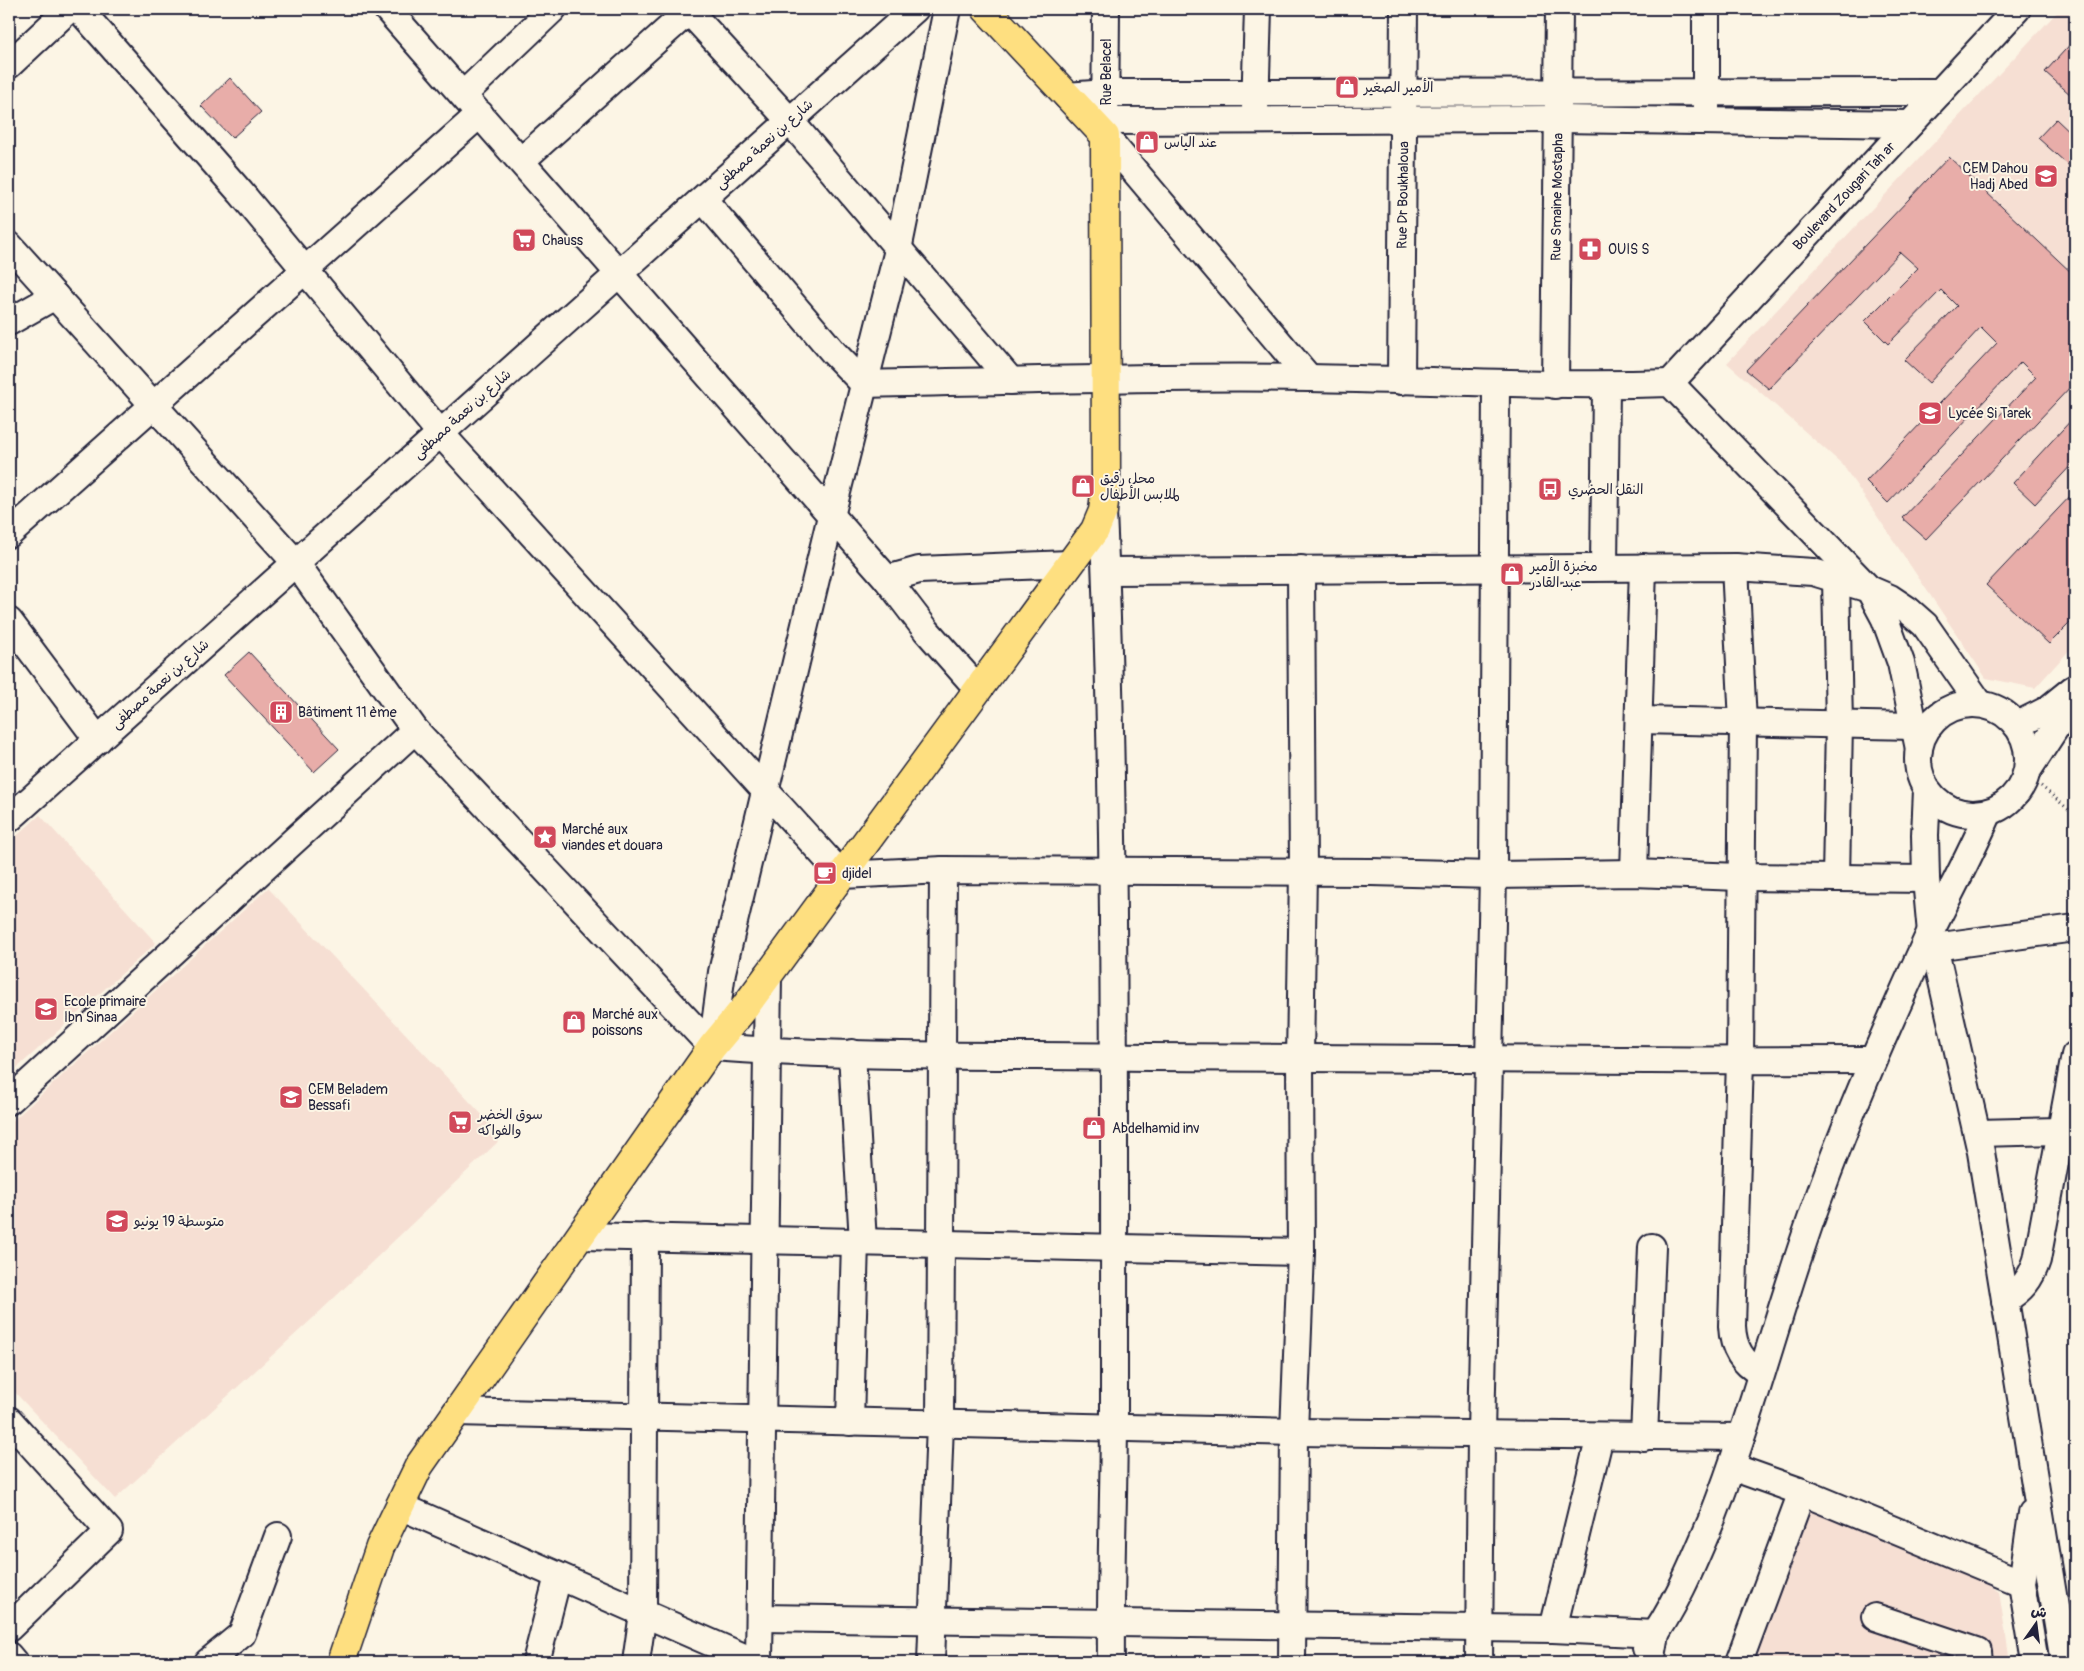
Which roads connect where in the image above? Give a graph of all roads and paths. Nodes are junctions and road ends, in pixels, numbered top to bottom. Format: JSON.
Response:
{"nodes":[{"id":1,"x":70,"y":9,"type":"edge"},
{"id":2,"x":79,"y":9,"type":"edge"},
{"id":3,"x":387,"y":9,"type":"edge"},
{"id":4,"x":552,"y":9,"type":"edge"},
{"id":5,"x":689,"y":9,"type":"edge"},
{"id":6,"x":915,"y":9,"type":"edge"},
{"id":7,"x":947,"y":9,"type":"edge"},
{"id":8,"x":986,"y":9,"type":"edge"},
{"id":9,"x":1106,"y":9,"type":"edge"},
{"id":10,"x":1258,"y":9,"type":"edge"},
{"id":11,"x":1404,"y":9,"type":"edge"},
{"id":12,"x":1560,"y":9,"type":"edge"},
{"id":13,"x":1706,"y":9,"type":"edge"},
{"id":14,"x":2018,"y":9,"type":"edge"},
{"id":15,"x":9,"y":64,"type":"edge"},
{"id":16,"x":1404,"y":92,"type":"junction"},
{"id":17,"x":1558,"y":92,"type":"junction"},
{"id":18,"x":1706,"y":92,"type":"junction"},
{"id":19,"x":1940,"y":92,"type":"junction"},
{"id":20,"x":1255,"y":93,"type":"junction"},
{"id":21,"x":1106,"y":94,"type":"junction"},
{"id":22,"x":463,"y":95,"type":"junction"},
{"id":23,"x":1067,"y":96,"type":"junction"},
{"id":24,"x":480,"y":114,"type":"junction"},
{"id":25,"x":1558,"y":118,"type":"junction"},
{"id":26,"x":1404,"y":119,"type":"junction"},
{"id":27,"x":1254,"y":120,"type":"junction"},
{"id":28,"x":790,"y":121,"type":"junction"},
{"id":29,"x":1705,"y":121,"type":"junction"},
{"id":30,"x":1910,"y":124,"type":"junction"},
{"id":31,"x":1105,"y":128,"type":"junction"},
{"id":32,"x":520,"y":161,"type":"junction"},
{"id":33,"x":703,"y":199,"type":"junction"},
{"id":34,"x":9,"y":245,"type":"edge"},
{"id":35,"x":898,"y":250,"type":"junction"},
{"id":36,"x":304,"y":270,"type":"junction"},
{"id":37,"x":618,"y":274,"type":"junction"},
{"id":38,"x":55,"y":296,"type":"junction"},
{"id":39,"x":9,"y":322,"type":"edge"},
{"id":40,"x":1310,"y":378,"type":"junction"},
{"id":41,"x":1106,"y":379,"type":"junction"},
{"id":42,"x":1011,"y":381,"type":"junction"},
{"id":43,"x":1401,"y":381,"type":"junction"},
{"id":44,"x":1670,"y":383,"type":"junction"},
{"id":45,"x":864,"y":384,"type":"junction"},
{"id":46,"x":1496,"y":384,"type":"junction"},
{"id":47,"x":1606,"y":385,"type":"junction"},
{"id":48,"x":1555,"y":386,"type":"junction"},
{"id":49,"x":153,"y":405,"type":"junction"},
{"id":50,"x":441,"y":434,"type":"junction"},
{"id":51,"x":1104,"y":510,"type":"junction"},
{"id":52,"x":831,"y":516,"type":"junction"},
{"id":53,"x":9,"y":534,"type":"edge"},
{"id":54,"x":296,"y":564,"type":"junction"},
{"id":55,"x":1070,"y":564,"type":"junction"},
{"id":56,"x":1604,"y":567,"type":"junction"},
{"id":57,"x":1643,"y":567,"type":"junction"},
{"id":58,"x":1735,"y":567,"type":"junction"},
{"id":59,"x":1495,"y":568,"type":"junction"},
{"id":60,"x":1301,"y":569,"type":"junction"},
{"id":61,"x":1106,"y":571,"type":"junction"},
{"id":62,"x":887,"y":579,"type":"junction"},
{"id":63,"x":1836,"y":579,"type":"junction"},
{"id":64,"x":1869,"y":589,"type":"junction"},
{"id":65,"x":9,"y":621,"type":"edge"},
{"id":66,"x":2075,"y":687,"type":"edge"},
{"id":67,"x":978,"y":689,"type":"junction"},
{"id":68,"x":2075,"y":698,"type":"edge"},
{"id":69,"x":1980,"y":704,"type":"junction"},
{"id":70,"x":1639,"y":720,"type":"junction"},
{"id":71,"x":1743,"y":722,"type":"junction"},
{"id":72,"x":1839,"y":724,"type":"junction"},
{"id":73,"x":2017,"y":726,"type":"junction"},
{"id":74,"x":416,"y":730,"type":"junction"},
{"id":75,"x":1916,"y":738,"type":"junction"},
{"id":76,"x":98,"y":740,"type":"junction"},
{"id":77,"x":2027,"y":773,"type":"junction"},
{"id":78,"x":765,"y":790,"type":"junction"},
{"id":79,"x":1927,"y":790,"type":"junction"},
{"id":80,"x":1989,"y":812,"type":"junction"},
{"id":81,"x":2075,"y":815,"type":"edge"},
{"id":82,"x":9,"y":819,"type":"edge"},
{"id":83,"x":943,"y":870,"type":"junction"},
{"id":84,"x":1112,"y":870,"type":"junction"},
{"id":85,"x":1303,"y":872,"type":"junction"},
{"id":86,"x":1634,"y":873,"type":"junction"},
{"id":87,"x":842,"y":875,"type":"junction"},
{"id":88,"x":1494,"y":875,"type":"junction"},
{"id":89,"x":1740,"y":877,"type":"junction"},
{"id":90,"x":1836,"y":878,"type":"junction"},
{"id":91,"x":1926,"y":879,"type":"junction"},
{"id":92,"x":2075,"y":928,"type":"edge"},
{"id":93,"x":1932,"y":940,"type":"junction"},
{"id":94,"x":768,"y":975,"type":"junction"},
{"id":95,"x":712,"y":1047,"type":"junction"},
{"id":96,"x":768,"y":1051,"type":"junction"},
{"id":97,"x":852,"y":1053,"type":"junction"},
{"id":98,"x":941,"y":1055,"type":"junction"},
{"id":99,"x":2075,"y":1055,"type":"edge"},
{"id":100,"x":1114,"y":1057,"type":"junction"},
{"id":101,"x":1300,"y":1059,"type":"junction"},
{"id":102,"x":1489,"y":1060,"type":"junction"},
{"id":103,"x":1740,"y":1060,"type":"junction"},
{"id":104,"x":1873,"y":1060,"type":"junction"},
{"id":105,"x":2071,"y":1100,"type":"edge"},
{"id":106,"x":9,"y":1101,"type":"edge"},
{"id":107,"x":2060,"y":1131,"type":"junction"},
{"id":108,"x":1977,"y":1133,"type":"junction"},
{"id":109,"x":582,"y":1236,"type":"junction"},
{"id":110,"x":645,"y":1237,"type":"junction"},
{"id":111,"x":766,"y":1240,"type":"junction"},
{"id":112,"x":859,"y":1242,"type":"junction"},
{"id":113,"x":940,"y":1244,"type":"junction"},
{"id":114,"x":1114,"y":1248,"type":"junction"},
{"id":115,"x":1652,"y":1248,"type":"dead end"},
{"id":116,"x":1301,"y":1252,"type":"junction"},
{"id":117,"x":2005,"y":1300,"type":"junction"},
{"id":118,"x":1761,"y":1373,"type":"junction"},
{"id":119,"x":456,"y":1412,"type":"junction"},
{"id":120,"x":644,"y":1418,"type":"junction"},
{"id":121,"x":9,"y":1420,"type":"edge"},
{"id":122,"x":764,"y":1420,"type":"junction"},
{"id":123,"x":850,"y":1422,"type":"junction"},
{"id":124,"x":940,"y":1424,"type":"junction"},
{"id":125,"x":1114,"y":1428,"type":"junction"},
{"id":126,"x":1294,"y":1432,"type":"junction"},
{"id":127,"x":1481,"y":1434,"type":"junction"},
{"id":128,"x":1600,"y":1436,"type":"junction"},
{"id":129,"x":1644,"y":1437,"type":"junction"},
{"id":130,"x":1741,"y":1438,"type":"junction"},
{"id":131,"x":1732,"y":1467,"type":"junction"},
{"id":132,"x":2036,"y":1488,"type":"junction"},
{"id":133,"x":1802,"y":1492,"type":"junction"},
{"id":134,"x":400,"y":1506,"type":"junction"},
{"id":135,"x":278,"y":1536,"type":"dead end"},
{"id":136,"x":558,"y":1576,"type":"junction"},
{"id":137,"x":2022,"y":1583,"type":"junction"},
{"id":138,"x":643,"y":1613,"type":"junction"},
{"id":139,"x":1875,"y":1617,"type":"dead end"},
{"id":140,"x":760,"y":1618,"type":"junction"},
{"id":141,"x":933,"y":1621,"type":"junction"},
{"id":142,"x":1110,"y":1623,"type":"junction"},
{"id":143,"x":1291,"y":1626,"type":"junction"},
{"id":144,"x":9,"y":1628,"type":"edge"},
{"id":145,"x":1480,"y":1628,"type":"junction"},
{"id":146,"x":1553,"y":1630,"type":"junction"},
{"id":147,"x":1656,"y":1634,"type":"junction"},
{"id":148,"x":9,"y":1656,"type":"edge"},
{"id":149,"x":14,"y":1662,"type":"edge"},
{"id":150,"x":208,"y":1662,"type":"edge"},
{"id":151,"x":341,"y":1662,"type":"edge"},
{"id":152,"x":536,"y":1662,"type":"edge"},
{"id":153,"x":636,"y":1662,"type":"edge"},
{"id":154,"x":755,"y":1662,"type":"edge"},
{"id":155,"x":759,"y":1662,"type":"edge"},
{"id":156,"x":931,"y":1662,"type":"edge"},
{"id":157,"x":1111,"y":1662,"type":"edge"},
{"id":158,"x":1292,"y":1662,"type":"edge"},
{"id":159,"x":1479,"y":1662,"type":"edge"},
{"id":160,"x":1634,"y":1662,"type":"edge"},
{"id":161,"x":1651,"y":1662,"type":"edge"},
{"id":162,"x":1740,"y":1662,"type":"edge"},
{"id":163,"x":1978,"y":1662,"type":"edge"},
{"id":164,"x":2035,"y":1662,"type":"edge"},
{"id":165,"x":2064,"y":1662,"type":"edge"}],
"edges":[{"from":1,"to":15,"type":"street"},
{"from":2,"to":36,"type":"street"},
{"from":3,"to":22,"type":"street"},
{"from":4,"to":22,"type":"street"},
{"from":5,"to":28,"type":"street"},
{"from":5,"to":32,"type":"street"},
{"from":6,"to":28,"type":"street","name":"شارع بن نعمة مصطفى"},
{"from":7,"to":35,"type":"street"},
{"from":8,"to":23,"type":"main road"},
{"from":9,"to":21,"type":"street","name":"Rue Belacel"},
{"from":10,"to":20,"type":"street"},
{"from":11,"to":16,"type":"street","name":"Rue Dr Boukhaloua"},
{"from":12,"to":17,"type":"street","name":"Rue Smaine Mostapha"},
{"from":13,"to":18,"type":"street"},
{"from":14,"to":19,"type":"street","name":"Boulevard Zougari Tah ar"},
{"from":16,"to":17,"type":"street"},
{"from":16,"to":20,"type":"street"},
{"from":16,"to":26,"type":"street","name":"Rue Dr Boukhaloua"},
{"from":17,"to":18,"type":"street"},
{"from":17,"to":25,"type":"street","name":"Rue Smaine Mostapha"},
{"from":18,"to":19,"type":"street"},
{"from":18,"to":29,"type":"street"},
{"from":19,"to":30,"type":"street","name":"Boulevard Zougari Tah ar"},
{"from":20,"to":21,"type":"street"},
{"from":20,"to":27,"type":"street"},
{"from":21,"to":23,"type":"street"},
{"from":21,"to":31,"type":"street","name":"Rue Belacel"},
{"from":22,"to":24,"type":"street"},
{"from":23,"to":31,"type":"main road"},
{"from":24,"to":32,"type":"street"},
{"from":24,"to":36,"type":"street"},
{"from":25,"to":26,"type":"street"},
{"from":25,"to":29,"type":"street"},
{"from":25,"to":48,"type":"street","name":"Rue Smaine Mostapha"},
{"from":26,"to":27,"type":"street"},
{"from":26,"to":43,"type":"street","name":"Rue Dr Boukhaloua"},
{"from":27,"to":31,"type":"street"},
{"from":28,"to":33,"type":"street","name":"شارع بن نعمة مصطفى"},
{"from":28,"to":35,"type":"street"},
{"from":29,"to":30,"type":"street"},
{"from":30,"to":44,"type":"street","name":"Boulevard Zougari Tah ar"},
{"from":31,"to":40,"type":"street"},
{"from":31,"to":41,"type":"main road"},
{"from":32,"to":37,"type":"street"},
{"from":33,"to":37,"type":"street","name":"شارع بن نعمة مصطفى"},
{"from":33,"to":45,"type":"street"},
{"from":34,"to":38,"type":"street"},
{"from":35,"to":42,"type":"street"},
{"from":35,"to":45,"type":"street"},
{"from":36,"to":49,"type":"street"},
{"from":36,"to":50,"type":"street"},
{"from":37,"to":50,"type":"street","name":"شارع بن نعمة مصطفى"},
{"from":37,"to":52,"type":"street"},
{"from":38,"to":39,"type":"street"},
{"from":38,"to":49,"type":"street"},
{"from":40,"to":41,"type":"street"},
{"from":40,"to":43,"type":"street"},
{"from":41,"to":42,"type":"street"},
{"from":41,"to":51,"type":"main road"},
{"from":42,"to":45,"type":"street"},
{"from":43,"to":46,"type":"street"},
{"from":44,"to":47,"type":"street"},
{"from":44,"to":64,"type":"street"},
{"from":45,"to":52,"type":"street"},
{"from":46,"to":48,"type":"street"},
{"from":46,"to":59,"type":"street"},
{"from":47,"to":48,"type":"street"},
{"from":47,"to":56,"type":"street"},
{"from":49,"to":53,"type":"street"},
{"from":49,"to":54,"type":"street"},
{"from":50,"to":54,"type":"street","name":"شارع بن نعمة مصطفى"},
{"from":50,"to":78,"type":"street"},
{"from":51,"to":55,"type":"main road"},
{"from":51,"to":61,"type":"street"},
{"from":52,"to":62,"type":"street"},
{"from":52,"to":78,"type":"street"},
{"from":54,"to":74,"type":"street"},
{"from":54,"to":76,"type":"street","name":"شارع بن نعمة مصطفى"},
{"from":55,"to":62,"type":"street"},
{"from":55,"to":67,"type":"main road"},
{"from":56,"to":57,"type":"street"},
{"from":56,"to":59,"type":"street"},
{"from":57,"to":58,"type":"street"},
{"from":57,"to":70,"type":"street"},
{"from":58,"to":63,"type":"street"},
{"from":58,"to":71,"type":"street"},
{"from":59,"to":60,"type":"street"},
{"from":59,"to":88,"type":"street"},
{"from":60,"to":61,"type":"street"},
{"from":60,"to":85,"type":"street"},
{"from":61,"to":84,"type":"street"},
{"from":62,"to":67,"type":"street"},
{"from":63,"to":64,"type":"street"},
{"from":63,"to":72,"type":"street"},
{"from":64,"to":69,"type":"street"},
{"from":64,"to":75,"type":"street"},
{"from":65,"to":76,"type":"street"},
{"from":66,"to":73,"type":"street"},
{"from":67,"to":87,"type":"main road"},
{"from":68,"to":77,"type":"street"},
{"from":69,"to":73,"type":"street"},
{"from":69,"to":75,"type":"street"},
{"from":70,"to":71,"type":"street"},
{"from":70,"to":86,"type":"street"},
{"from":71,"to":72,"type":"street"},
{"from":71,"to":89,"type":"street"},
{"from":72,"to":75,"type":"street"},
{"from":72,"to":90,"type":"street"},
{"from":73,"to":77,"type":"street"},
{"from":74,"to":95,"type":"street"},
{"from":74,"to":106,"type":"street"},
{"from":75,"to":79,"type":"street"},
{"from":76,"to":82,"type":"street","name":"شارع بن نعمة مصطفى"},
{"from":77,"to":80,"type":"street"},
{"from":77,"to":81,"type":"path"},
{"from":78,"to":87,"type":"street"},
{"from":78,"to":95,"type":"street"},
{"from":79,"to":80,"type":"street"},
{"from":79,"to":91,"type":"street"},
{"from":80,"to":93,"type":"street"},
{"from":83,"to":84,"type":"street"},
{"from":83,"to":87,"type":"street"},
{"from":83,"to":98,"type":"street"},
{"from":84,"to":85,"type":"street"},
{"from":84,"to":100,"type":"street"},
{"from":85,"to":88,"type":"street"},
{"from":85,"to":101,"type":"street"},
{"from":86,"to":88,"type":"street"},
{"from":86,"to":89,"type":"street"},
{"from":87,"to":94,"type":"main road"},
{"from":88,"to":102,"type":"street"},
{"from":89,"to":90,"type":"street"},
{"from":89,"to":103,"type":"street"},
{"from":90,"to":91,"type":"street"},
{"from":91,"to":93,"type":"street"},
{"from":92,"to":93,"type":"street"},
{"from":93,"to":104,"type":"street"},
{"from":93,"to":108,"type":"street"},
{"from":94,"to":95,"type":"main road"},
{"from":94,"to":96,"type":"street"},
{"from":95,"to":96,"type":"street"},
{"from":95,"to":109,"type":"main road"},
{"from":96,"to":97,"type":"street"},
{"from":96,"to":111,"type":"street"},
{"from":97,"to":98,"type":"street"},
{"from":97,"to":112,"type":"street"},
{"from":98,"to":100,"type":"street"},
{"from":98,"to":113,"type":"street"},
{"from":99,"to":105,"type":"street"},
{"from":100,"to":101,"type":"street"},
{"from":100,"to":114,"type":"street"},
{"from":101,"to":102,"type":"street"},
{"from":101,"to":116,"type":"street"},
{"from":102,"to":103,"type":"street"},
{"from":102,"to":127,"type":"street"},
{"from":103,"to":104,"type":"street"},
{"from":103,"to":118,"type":"street"},
{"from":104,"to":118,"type":"street"},
{"from":105,"to":107,"type":"street"},
{"from":107,"to":108,"type":"street"},
{"from":107,"to":117,"type":"street"},
{"from":108,"to":117,"type":"street"},
{"from":109,"to":110,"type":"street"},
{"from":109,"to":119,"type":"main road"},
{"from":110,"to":111,"type":"street"},
{"from":110,"to":120,"type":"street"},
{"from":111,"to":112,"type":"street"},
{"from":111,"to":122,"type":"street"},
{"from":112,"to":113,"type":"street"},
{"from":112,"to":123,"type":"street"},
{"from":113,"to":114,"type":"street"},
{"from":113,"to":124,"type":"street"},
{"from":114,"to":116,"type":"street"},
{"from":114,"to":125,"type":"street"},
{"from":115,"to":129,"type":"street"},
{"from":116,"to":126,"type":"street"},
{"from":117,"to":132,"type":"street"},
{"from":118,"to":130,"type":"street"},
{"from":119,"to":120,"type":"street"},
{"from":119,"to":134,"type":"main road"},
{"from":120,"to":122,"type":"street"},
{"from":120,"to":138,"type":"street"},
{"from":121,"to":144,"type":"street"},
{"from":122,"to":123,"type":"street"},
{"from":122,"to":140,"type":"street"},
{"from":123,"to":124,"type":"street"},
{"from":124,"to":125,"type":"street"},
{"from":124,"to":141,"type":"street"},
{"from":125,"to":126,"type":"street"},
{"from":125,"to":142,"type":"street"},
{"from":126,"to":127,"type":"street"},
{"from":126,"to":143,"type":"street"},
{"from":127,"to":128,"type":"street"},
{"from":127,"to":145,"type":"street"},
{"from":128,"to":129,"type":"street"},
{"from":128,"to":146,"type":"street"},
{"from":129,"to":130,"type":"street"},
{"from":130,"to":131,"type":"street"},
{"from":131,"to":133,"type":"street"},
{"from":131,"to":147,"type":"street"},
{"from":132,"to":137,"type":"street"},
{"from":132,"to":165,"type":"street"},
{"from":133,"to":137,"type":"street"},
{"from":133,"to":162,"type":"street"},
{"from":134,"to":136,"type":"street"},
{"from":134,"to":151,"type":"main road"},
{"from":135,"to":150,"type":"street"},
{"from":136,"to":138,"type":"street"},
{"from":136,"to":152,"type":"street"},
{"from":137,"to":164,"type":"street"},
{"from":138,"to":153,"type":"street"},
{"from":138,"to":154,"type":"street"},
{"from":139,"to":163,"type":"street"},
{"from":140,"to":141,"type":"street"},
{"from":140,"to":155,"type":"street"},
{"from":141,"to":142,"type":"street"},
{"from":141,"to":156,"type":"street"},
{"from":142,"to":143,"type":"street"},
{"from":142,"to":157,"type":"street"},
{"from":143,"to":145,"type":"street"},
{"from":143,"to":158,"type":"street"},
{"from":145,"to":146,"type":"street"},
{"from":145,"to":159,"type":"street"},
{"from":146,"to":147,"type":"street"},
{"from":147,"to":160,"type":"street"},
{"from":147,"to":161,"type":"street"},
{"from":148,"to":149,"type":"street"}]}
